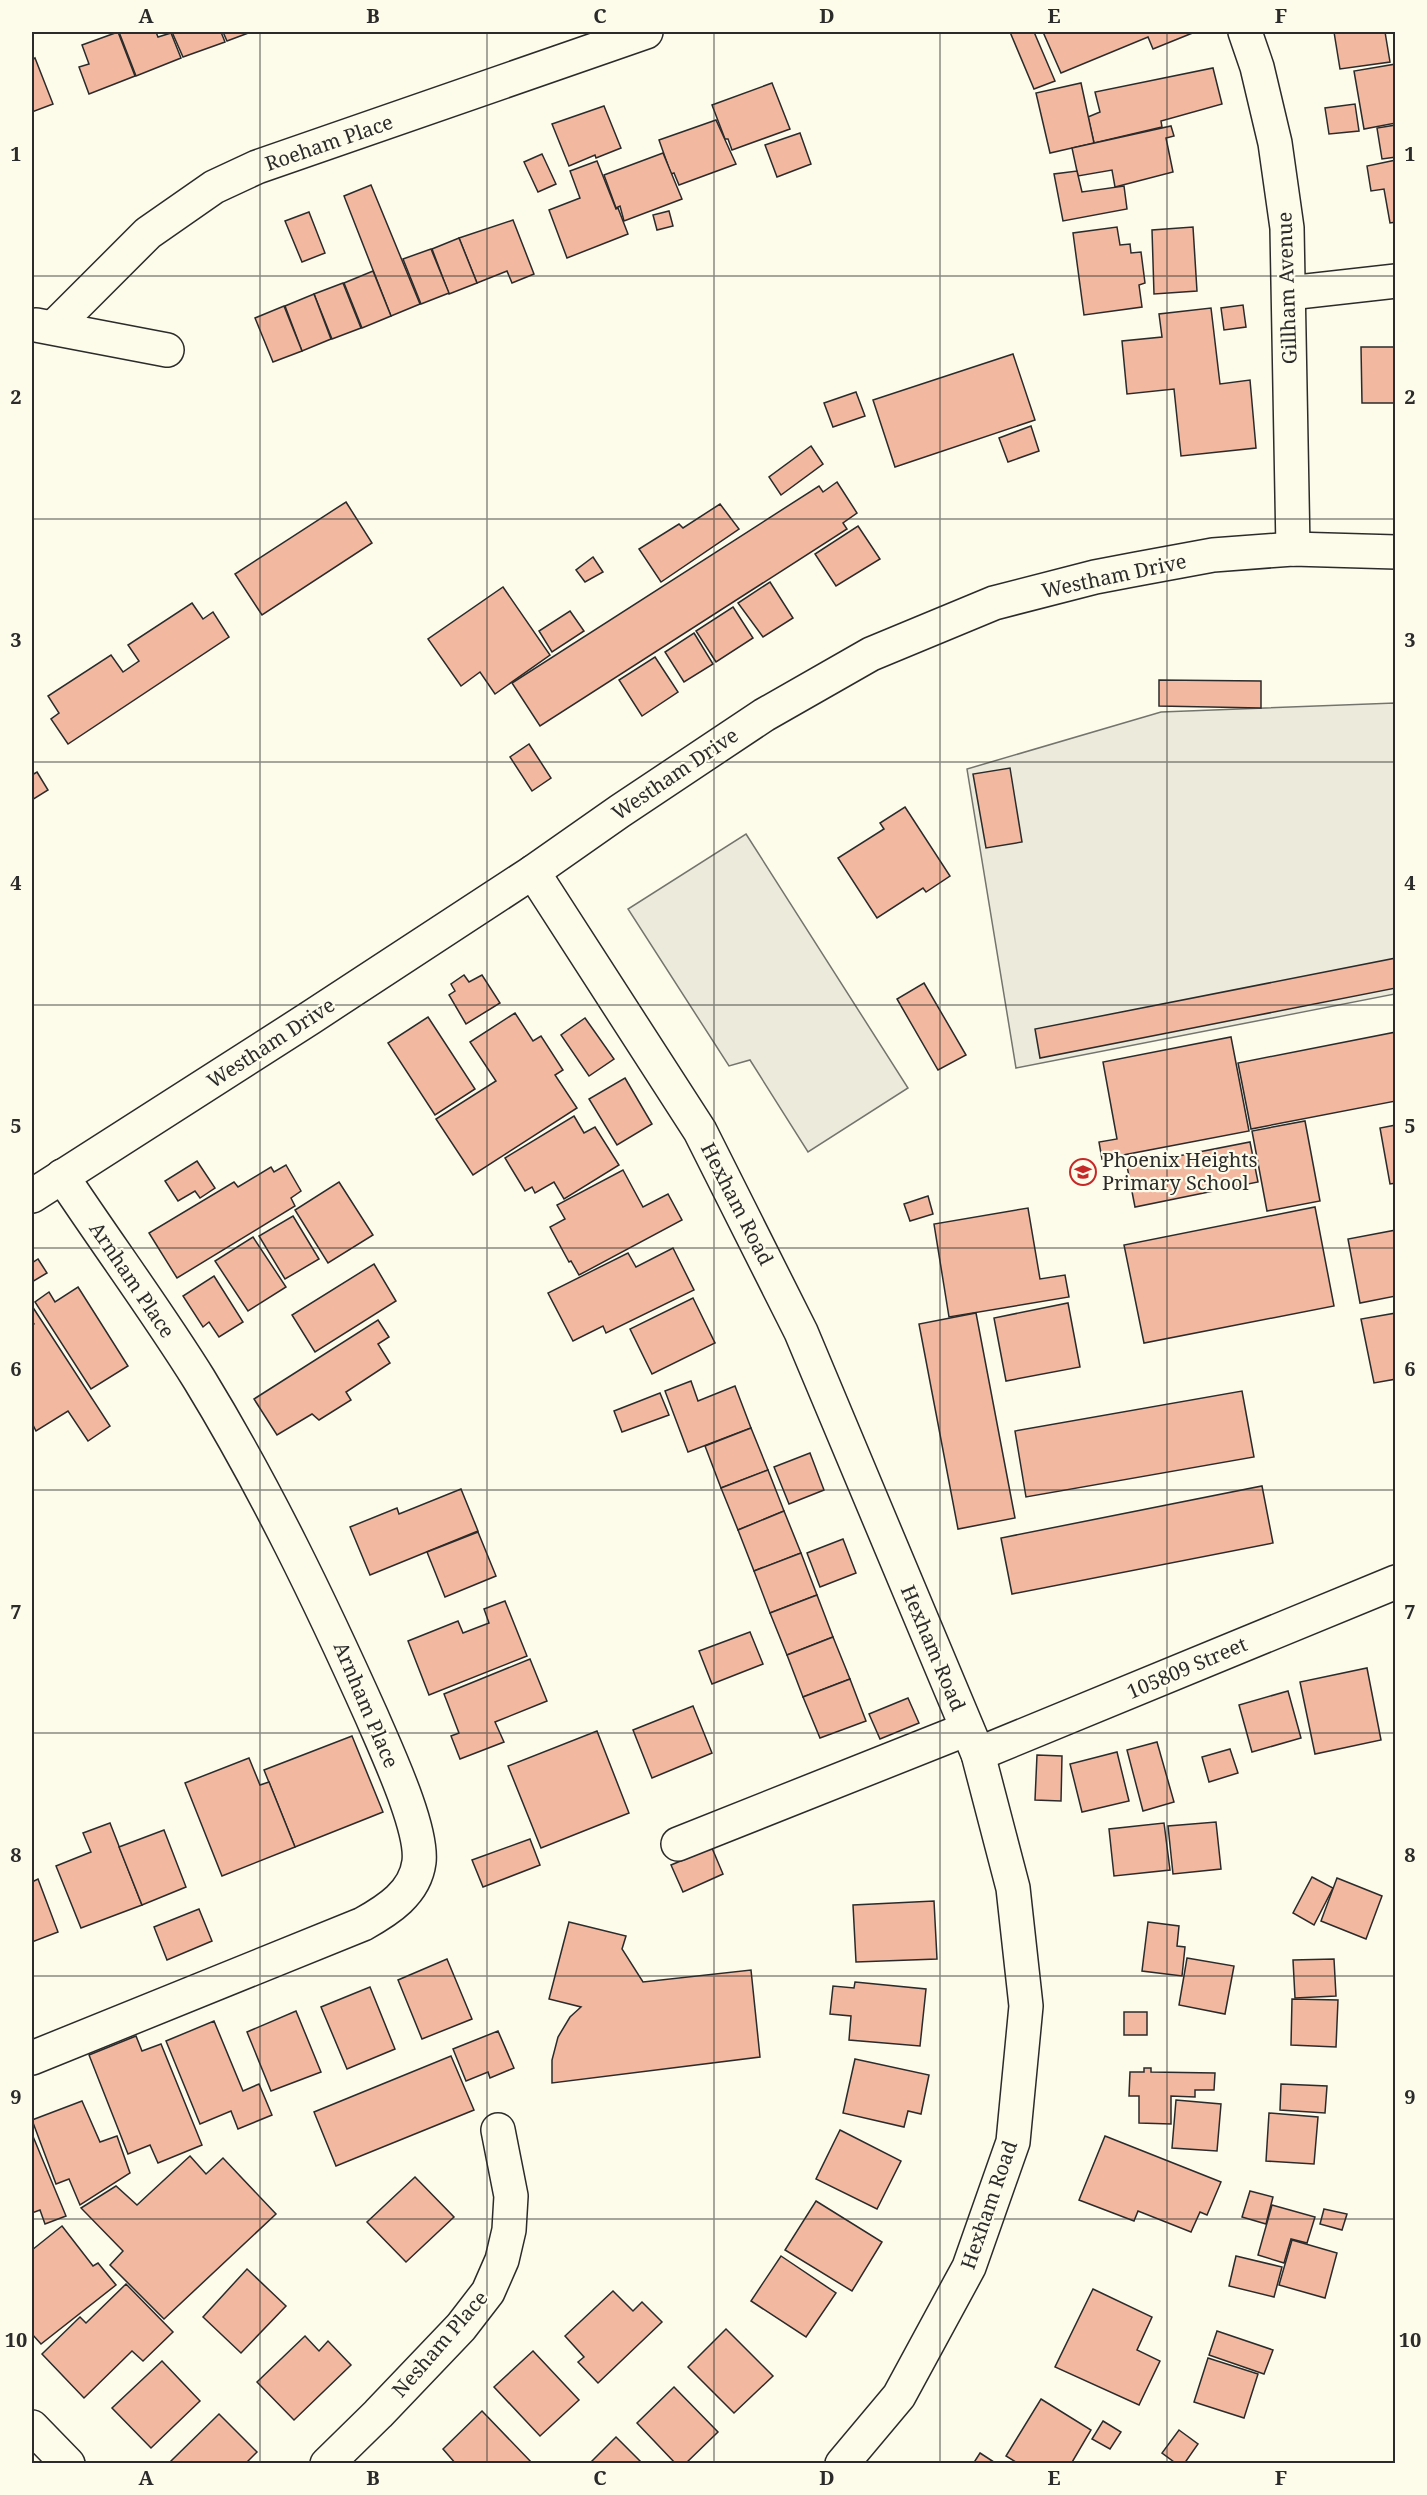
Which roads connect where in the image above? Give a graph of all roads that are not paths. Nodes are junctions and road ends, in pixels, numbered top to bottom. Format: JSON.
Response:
{"nodes":[{"id":1,"x":646,"y":32,"type":"edge"},
{"id":2,"x":1245,"y":32,"type":"edge"},
{"id":3,"x":1395,"y":281,"type":"edge"},
{"id":4,"x":1289,"y":293,"type":"junction"},
{"id":5,"x":43,"y":325,"type":"edge"},
{"id":6,"x":167,"y":350,"type":"dead end"},
{"id":7,"x":1293,"y":549,"type":"junction"},
{"id":8,"x":1395,"y":552,"type":"edge"},
{"id":9,"x":532,"y":872,"type":"junction"},
{"id":10,"x":62,"y":1176,"type":"junction"},
{"id":11,"x":32,"y":1196,"type":"edge"},
{"id":12,"x":1395,"y":1582,"type":"edge"},
{"id":13,"x":973,"y":1742,"type":"junction"},
{"id":14,"x":678,"y":1844,"type":"dead end"},
{"id":15,"x":32,"y":2058,"type":"edge"},
{"id":16,"x":498,"y":2130,"type":"dead end"},
{"id":17,"x":32,"y":2427,"type":"edge"},
{"id":18,"x":68,"y":2463,"type":"edge"},
{"id":19,"x":327,"y":2463,"type":"edge"},
{"id":20,"x":842,"y":2463,"type":"edge"}],
"edges":[{"from":1,"to":5,"type":"street","name":"Roeham Place"},
{"from":2,"to":4,"type":"street","name":"Gillham Avenue"},
{"from":3,"to":4,"type":"street"},
{"from":4,"to":7,"type":"street","name":"Gillham Avenue"},
{"from":5,"to":6,"type":"street","name":"Roeham Place"},
{"from":7,"to":8,"type":"street","name":"Westham Drive"},
{"from":7,"to":9,"type":"street","name":"Westham Drive"},
{"from":9,"to":10,"type":"street","name":"Westham Drive"},
{"from":9,"to":13,"type":"street","name":"Hexham Road"},
{"from":10,"to":11,"type":"street","name":"Westham Drive"},
{"from":10,"to":15,"type":"street","name":"Arnham Place"},
{"from":12,"to":13,"type":"street","name":"105809 Street"},
{"from":13,"to":14,"type":"street","name":"105809 Street"},
{"from":13,"to":20,"type":"street","name":"Hexham Road"},
{"from":16,"to":19,"type":"street","name":"Nesham Place"},
{"from":17,"to":18,"type":"street"}]}
